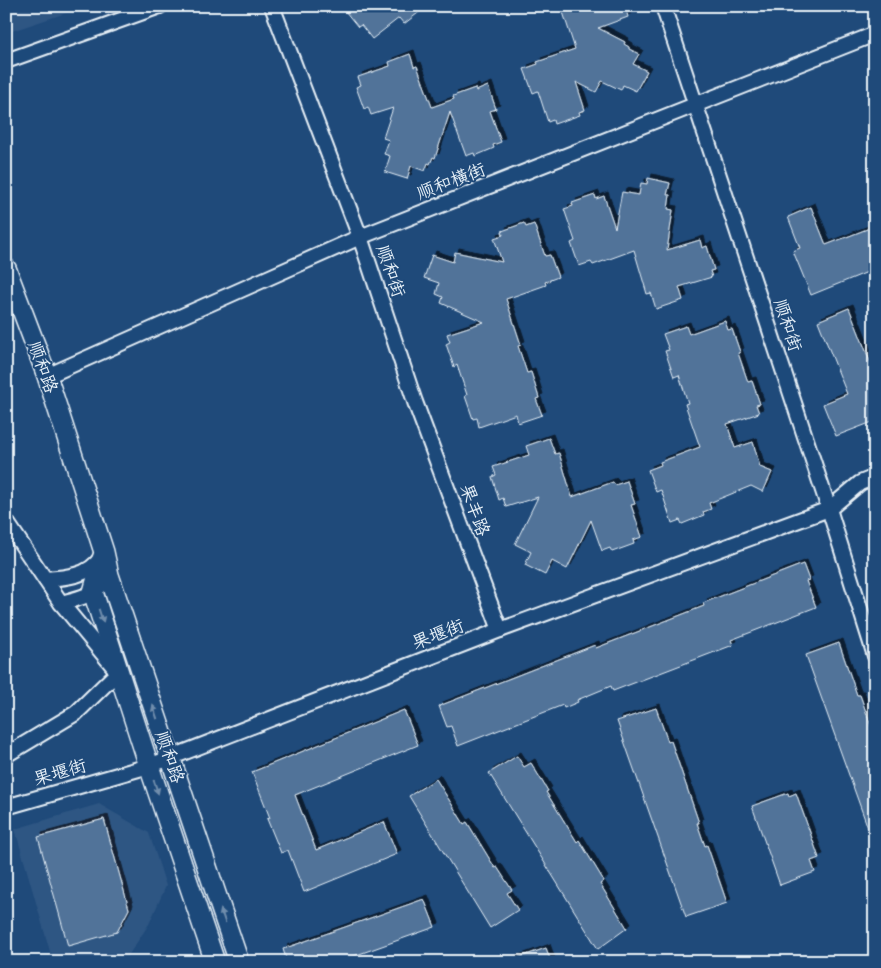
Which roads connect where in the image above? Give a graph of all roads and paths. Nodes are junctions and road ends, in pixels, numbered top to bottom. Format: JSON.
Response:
{"nodes":[{"id":1,"x":160,"y":6,"type":"edge"},
{"id":2,"x":272,"y":6,"type":"edge"},
{"id":3,"x":663,"y":6,"type":"edge"},
{"id":4,"x":875,"y":34,"type":"edge"},
{"id":5,"x":6,"y":61,"type":"edge"},
{"id":6,"x":695,"y":106,"type":"junction"},
{"id":7,"x":360,"y":237,"type":"junction"},
{"id":8,"x":6,"y":268,"type":"edge"},
{"id":9,"x":47,"y":376,"type":"junction"},
{"id":10,"x":415,"y":402,"type":"joint"},
{"id":11,"x":875,"y":477,"type":"edge"},
{"id":12,"x":829,"y":509,"type":"junction"},
{"id":13,"x":6,"y":521,"type":"edge"},
{"id":14,"x":104,"y":552,"type":"junction"},
{"id":15,"x":109,"y":575,"type":"junction"},
{"id":16,"x":45,"y":579,"type":"junction"},
{"id":17,"x":93,"y":592,"type":"junction"},
{"id":18,"x":62,"y":602,"type":"junction"},
{"id":19,"x":500,"y":630,"type":"junction"},
{"id":20,"x":875,"y":656,"type":"edge"},
{"id":21,"x":118,"y":672,"type":"junction"},
{"id":22,"x":6,"y":755,"type":"edge"},
{"id":23,"x":170,"y":758,"type":"junction"},
{"id":24,"x":149,"y":766,"type":"junction"},
{"id":25,"x":6,"y":807,"type":"edge"},
{"id":26,"x":215,"y":962,"type":"edge"},
{"id":27,"x":239,"y":962,"type":"edge"}],
"edges":[{"from":1,"to":5,"type":"street"},
{"from":2,"to":7,"type":"street","name":"顺和街"},
{"from":3,"to":6,"type":"street","name":"顺和街"},
{"from":4,"to":6,"type":"street","name":"顺和横街"},
{"from":6,"to":7,"type":"street","name":"顺和横街"},
{"from":6,"to":12,"type":"street","name":"顺和街"},
{"from":7,"to":9,"type":"street","name":"顺和横街"},
{"from":7,"to":10,"type":"street","name":"顺和街"},
{"from":8,"to":9,"type":"street","name":"顺和路"},
{"from":9,"to":14,"type":"street","name":"顺和路"},
{"from":10,"to":19,"type":"street","name":"果丰路"},
{"from":11,"to":12,"type":"street","name":"果堰街"},
{"from":12,"to":19,"type":"street","name":"果堰街"},
{"from":12,"to":20,"type":"street","name":"顺和街"},
{"from":13,"to":16,"type":"street","name":"顺和路"},
{"from":14,"to":15,"type":"street","name":"顺和路"},
{"from":14,"to":16,"type":"street"},
{"from":14,"to":17,"type":"street"},
{"from":15,"to":17,"type":"street"},
{"from":23,"to":15,"type":"street","name":"顺和路","one_way":true},
{"from":16,"to":18,"type":"street","name":"顺和路"},
{"from":17,"to":18,"type":"street"},
{"from":17,"to":21,"type":"street","name":"顺和路","one_way":true},
{"from":18,"to":21,"type":"street","name":"顺和路"},
{"from":19,"to":23,"type":"street","name":"果堰街"},
{"from":21,"to":22,"type":"street"},
{"from":21,"to":24,"type":"street","name":"顺和路"},
{"from":23,"to":24,"type":"street","name":"果堰街"},
{"from":27,"to":23,"type":"street","name":"顺和路","one_way":true},
{"from":24,"to":25,"type":"street","name":"果堰街"},
{"from":24,"to":26,"type":"street","name":"顺和路","one_way":true}]}
